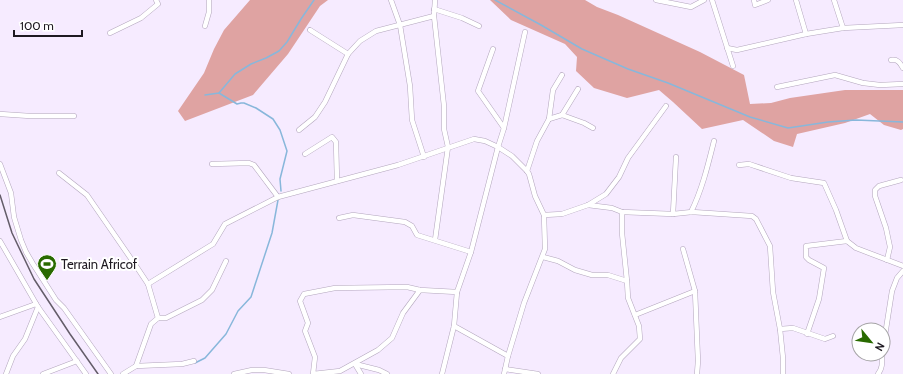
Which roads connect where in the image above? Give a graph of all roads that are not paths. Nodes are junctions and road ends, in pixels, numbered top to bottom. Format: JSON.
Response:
{"nodes":[{"id":1,"x":156,"y":0,"type":"edge"},
{"id":2,"x":209,"y":0,"type":"edge"},
{"id":3,"x":391,"y":0,"type":"edge"},
{"id":4,"x":435,"y":0,"type":"edge"},
{"id":5,"x":656,"y":0,"type":"edge"},
{"id":6,"x":704,"y":0,"type":"edge"},
{"id":7,"x":712,"y":0,"type":"edge"},
{"id":8,"x":754,"y":0,"type":"edge"},
{"id":9,"x":768,"y":0,"type":"edge"},
{"id":10,"x":796,"y":0,"type":"edge"},
{"id":11,"x":834,"y":0,"type":"edge"},
{"id":12,"x":434,"y":9,"type":"junction"},
{"id":13,"x":434,"y":16,"type":"junction"},
{"id":14,"x":400,"y":24,"type":"junction"},
{"id":15,"x":903,"y":25,"type":"edge"},
{"id":16,"x":205,"y":26,"type":"dead end"},
{"id":17,"x":479,"y":26,"type":"dead end"},
{"id":18,"x":843,"y":28,"type":"junction"},
{"id":19,"x":310,"y":30,"type":"dead end"},
{"id":20,"x":525,"y":32,"type":"dead end"},
{"id":21,"x":110,"y":33,"type":"dead end"},
{"id":22,"x":806,"y":34,"type":"junction"},
{"id":23,"x":727,"y":48,"type":"junction"},
{"id":24,"x":493,"y":49,"type":"dead end"},
{"id":25,"x":348,"y":54,"type":"junction"},
{"id":26,"x":891,"y":60,"type":"dead end"},
{"id":27,"x":733,"y":66,"type":"dead end"},
{"id":28,"x":903,"y":68,"type":"edge"},
{"id":29,"x":562,"y":75,"type":"dead end"},
{"id":30,"x":903,"y":84,"type":"edge"},
{"id":31,"x":777,"y":87,"type":"dead end"},
{"id":32,"x":578,"y":89,"type":"dead end"},
{"id":33,"x":666,"y":106,"type":"dead end"},
{"id":34,"x":0,"y":114,"type":"edge"},
{"id":35,"x":562,"y":115,"type":"junction"},
{"id":36,"x":74,"y":116,"type":"dead end"},
{"id":37,"x":549,"y":119,"type":"junction"},
{"id":38,"x":504,"y":128,"type":"junction"},
{"id":39,"x":593,"y":128,"type":"dead end"},
{"id":40,"x":299,"y":130,"type":"dead end"},
{"id":41,"x":714,"y":141,"type":"dead end"},
{"id":42,"x":448,"y":147,"type":"junction"},
{"id":43,"x":498,"y":147,"type":"junction"},
{"id":44,"x":305,"y":154,"type":"dead end"},
{"id":45,"x":424,"y":157,"type":"junction"},
{"id":46,"x":676,"y":157,"type":"dead end"},
{"id":47,"x":0,"y":164,"type":"edge"},
{"id":48,"x":212,"y":164,"type":"dead end"},
{"id":49,"x":738,"y":165,"type":"dead end"},
{"id":50,"x":527,"y":171,"type":"junction"},
{"id":51,"x":59,"y":173,"type":"dead end"},
{"id":52,"x":901,"y":180,"type":"dead end"},
{"id":53,"x":337,"y":181,"type":"junction"},
{"id":54,"x":278,"y":196,"type":"junction"},
{"id":55,"x":588,"y":205,"type":"junction"},
{"id":56,"x":622,"y":212,"type":"junction"},
{"id":57,"x":691,"y":212,"type":"junction"},
{"id":58,"x":673,"y":214,"type":"junction"},
{"id":59,"x":544,"y":215,"type":"junction"},
{"id":60,"x":339,"y":218,"type":"dead end"},
{"id":61,"x":435,"y":240,"type":"junction"},
{"id":62,"x":0,"y":241,"type":"edge"},
{"id":63,"x":847,"y":241,"type":"junction"},
{"id":64,"x":683,"y":249,"type":"dead end"},
{"id":65,"x":471,"y":252,"type":"junction"},
{"id":66,"x":542,"y":257,"type":"junction"},
{"id":67,"x":887,"y":260,"type":"junction"},
{"id":68,"x":226,"y":261,"type":"dead end"},
{"id":69,"x":903,"y":266,"type":"edge"},
{"id":70,"x":903,"y":271,"type":"edge"},
{"id":71,"x":627,"y":281,"type":"junction"},
{"id":72,"x":148,"y":284,"type":"junction"},
{"id":73,"x":420,"y":290,"type":"junction"},
{"id":74,"x":695,"y":291,"type":"junction"},
{"id":75,"x":457,"y":292,"type":"junction"},
{"id":76,"x":37,"y":305,"type":"junction"},
{"id":77,"x":635,"y":315,"type":"junction"},
{"id":78,"x":0,"y":317,"type":"edge"},
{"id":79,"x":158,"y":318,"type":"junction"},
{"id":80,"x":887,"y":322,"type":"edge"},
{"id":81,"x":454,"y":326,"type":"junction"},
{"id":82,"x":780,"y":329,"type":"junction"},
{"id":83,"x":807,"y":334,"type":"junction"},
{"id":84,"x":833,"y":336,"type":"dead end"},
{"id":85,"x":508,"y":356,"type":"junction"},
{"id":86,"x":194,"y":360,"type":"dead end"},
{"id":87,"x":77,"y":361,"type":"junction"},
{"id":88,"x":882,"y":362,"type":"edge"},
{"id":89,"x":355,"y":364,"type":"junction"},
{"id":90,"x":136,"y":366,"type":"junction"},
{"id":91,"x":504,"y":372,"type":"edge"},
{"id":92,"x":6,"y":374,"type":"edge"},
{"id":93,"x":44,"y":374,"type":"edge"},
{"id":94,"x":86,"y":374,"type":"edge"},
{"id":95,"x":111,"y":374,"type":"edge"},
{"id":96,"x":123,"y":374,"type":"edge"},
{"id":97,"x":234,"y":374,"type":"edge"},
{"id":98,"x":289,"y":374,"type":"edge"},
{"id":99,"x":361,"y":374,"type":"edge"},
{"id":100,"x":387,"y":374,"type":"edge"},
{"id":101,"x":442,"y":374,"type":"edge"},
{"id":102,"x":538,"y":374,"type":"edge"},
{"id":103,"x":613,"y":374,"type":"edge"},
{"id":104,"x":697,"y":374,"type":"edge"},
{"id":105,"x":783,"y":374,"type":"edge"},
{"id":106,"x":878,"y":374,"type":"edge"}],
"edges":[{"from":1,"to":21,"type":"street"},
{"from":2,"to":16,"type":"street"},
{"from":3,"to":14,"type":"street"},
{"from":4,"to":12,"type":"street"},
{"from":5,"to":6,"type":"street"},
{"from":7,"to":23,"type":"street"},
{"from":8,"to":9,"type":"street"},
{"from":10,"to":22,"type":"street"},
{"from":11,"to":18,"type":"street"},
{"from":12,"to":13,"type":"street"},
{"from":12,"to":17,"type":"street"},
{"from":13,"to":14,"type":"street"},
{"from":13,"to":42,"type":"street"},
{"from":14,"to":25,"type":"street"},
{"from":14,"to":45,"type":"street"},
{"from":15,"to":18,"type":"street"},
{"from":18,"to":22,"type":"street"},
{"from":19,"to":25,"type":"street"},
{"from":20,"to":38,"type":"street"},
{"from":22,"to":23,"type":"street"},
{"from":23,"to":27,"type":"street"},
{"from":24,"to":38,"type":"street"},
{"from":25,"to":40,"type":"street"},
{"from":26,"to":28,"type":"street"},
{"from":29,"to":37,"type":"street"},
{"from":30,"to":31,"type":"street"},
{"from":32,"to":35,"type":"street"},
{"from":33,"to":55,"type":"street"},
{"from":34,"to":36,"type":"street"},
{"from":35,"to":37,"type":"street"},
{"from":35,"to":39,"type":"street"},
{"from":37,"to":50,"type":"street"},
{"from":38,"to":43,"type":"street"},
{"from":41,"to":57,"type":"street"},
{"from":42,"to":43,"type":"street"},
{"from":42,"to":45,"type":"street"},
{"from":42,"to":61,"type":"street"},
{"from":43,"to":50,"type":"street"},
{"from":43,"to":65,"type":"street"},
{"from":44,"to":53,"type":"street"},
{"from":45,"to":53,"type":"street"},
{"from":46,"to":58,"type":"street"},
{"from":47,"to":95,"type":"street"},
{"from":48,"to":54,"type":"street"},
{"from":49,"to":63,"type":"street"},
{"from":50,"to":59,"type":"street"},
{"from":51,"to":72,"type":"street"},
{"from":52,"to":67,"type":"street"},
{"from":53,"to":54,"type":"street"},
{"from":54,"to":72,"type":"street"},
{"from":55,"to":56,"type":"street"},
{"from":55,"to":59,"type":"street"},
{"from":56,"to":58,"type":"street"},
{"from":56,"to":71,"type":"street"},
{"from":57,"to":58,"type":"street"},
{"from":57,"to":82,"type":"street"},
{"from":59,"to":66,"type":"street"},
{"from":60,"to":61,"type":"street"},
{"from":61,"to":65,"type":"street"},
{"from":62,"to":76,"type":"street"},
{"from":63,"to":67,"type":"street"},
{"from":63,"to":83,"type":"street"},
{"from":64,"to":74,"type":"street"},
{"from":65,"to":75,"type":"street"},
{"from":66,"to":71,"type":"street"},
{"from":66,"to":85,"type":"street"},
{"from":67,"to":69,"type":"street"},
{"from":68,"to":79,"type":"street"},
{"from":70,"to":80,"type":"street"},
{"from":71,"to":77,"type":"street"},
{"from":72,"to":79,"type":"street"},
{"from":73,"to":75,"type":"street"},
{"from":73,"to":89,"type":"street"},
{"from":73,"to":89,"type":"street"},
{"from":74,"to":77,"type":"street"},
{"from":74,"to":104,"type":"street"},
{"from":75,"to":81,"type":"street"},
{"from":76,"to":78,"type":"street"},
{"from":76,"to":87,"type":"street"},
{"from":76,"to":92,"type":"street"},
{"from":77,"to":103,"type":"street"},
{"from":79,"to":90,"type":"street"},
{"from":81,"to":85,"type":"street"},
{"from":81,"to":101,"type":"street"},
{"from":82,"to":83,"type":"street"},
{"from":82,"to":105,"type":"street"},
{"from":83,"to":84,"type":"street"},
{"from":85,"to":91,"type":"street"},
{"from":86,"to":90,"type":"street"},
{"from":87,"to":93,"type":"street"},
{"from":87,"to":94,"type":"street"},
{"from":88,"to":106,"type":"street"},
{"from":89,"to":99,"type":"street"},
{"from":89,"to":100,"type":"street"},
{"from":90,"to":96,"type":"street"},
{"from":91,"to":102,"type":"street"},
{"from":97,"to":98,"type":"street"}]}
